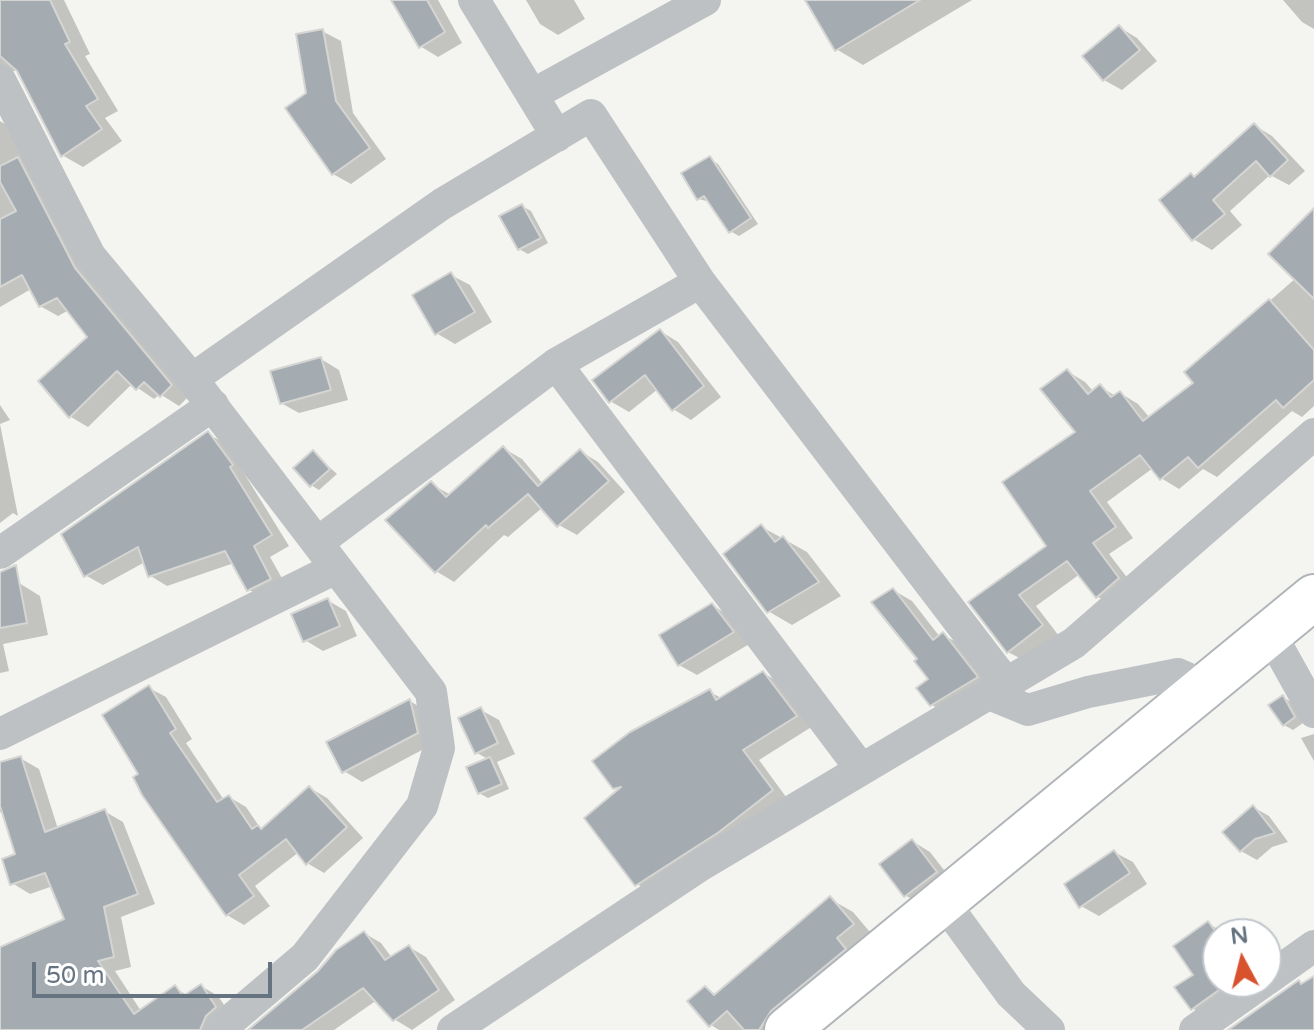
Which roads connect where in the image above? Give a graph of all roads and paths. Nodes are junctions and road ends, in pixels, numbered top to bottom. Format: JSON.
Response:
{"nodes":[{"id":1,"x":474,"y":0,"type":"edge"},
{"id":2,"x":705,"y":0,"type":"edge"},
{"id":3,"x":0,"y":80,"type":"edge"},
{"id":4,"x":532,"y":95,"type":"junction"},
{"id":5,"x":557,"y":136,"type":"junction"},
{"id":6,"x":700,"y":282,"type":"junction"},
{"id":7,"x":556,"y":364,"type":"junction"},
{"id":8,"x":192,"y":379,"type":"junction"},
{"id":9,"x":213,"y":405,"type":"junction"},
{"id":10,"x":1314,"y":434,"type":"edge"},
{"id":11,"x":317,"y":543,"type":"junction"},
{"id":12,"x":0,"y":553,"type":"edge"},
{"id":13,"x":336,"y":568,"type":"junction"},
{"id":14,"x":1314,"y":597,"type":"edge"},
{"id":15,"x":1270,"y":633,"type":"junction"},
{"id":16,"x":1205,"y":686,"type":"junction"},
{"id":17,"x":998,"y":688,"type":"junction"},
{"id":18,"x":1314,"y":712,"type":"edge"},
{"id":19,"x":0,"y":734,"type":"edge"},
{"id":20,"x":861,"y":769,"type":"junction"},
{"id":21,"x":943,"y":901,"type":"junction"},
{"id":22,"x":1314,"y":946,"type":"edge"},
{"id":23,"x":1282,"y":969,"type":"edge"},
{"id":24,"x":1241,"y":998,"type":"edge"},
{"id":25,"x":219,"y":1030,"type":"edge"},
{"id":26,"x":453,"y":1030,"type":"edge"},
{"id":27,"x":787,"y":1030,"type":"edge"},
{"id":28,"x":1049,"y":1030,"type":"edge"},
{"id":29,"x":1195,"y":1030,"type":"edge"}],
"edges":[{"from":1,"to":4,"type":"street"},
{"from":2,"to":4,"type":"street"},
{"from":3,"to":8,"type":"street"},
{"from":4,"to":5,"type":"street"},
{"from":5,"to":6,"type":"street"},
{"from":5,"to":8,"type":"street"},
{"from":6,"to":7,"type":"street"},
{"from":6,"to":17,"type":"street"},
{"from":7,"to":11,"type":"street"},
{"from":7,"to":20,"type":"street"},
{"from":8,"to":9,"type":"street"},
{"from":9,"to":11,"type":"street"},
{"from":9,"to":12,"type":"street"},
{"from":10,"to":17,"type":"street"},
{"from":11,"to":13,"type":"street"},
{"from":13,"to":19,"type":"street"},
{"from":13,"to":25,"type":"street"},
{"from":14,"to":15,"type":"main road"},
{"from":15,"to":16,"type":"main road"},
{"from":15,"to":18,"type":"street"},
{"from":16,"to":17,"type":"street"},
{"from":16,"to":21,"type":"main road"},
{"from":17,"to":20,"type":"street"},
{"from":20,"to":26,"type":"street"},
{"from":21,"to":27,"type":"main road"},
{"from":21,"to":28,"type":"street"},
{"from":22,"to":23,"type":"street"},
{"from":24,"to":29,"type":"street"}]}
